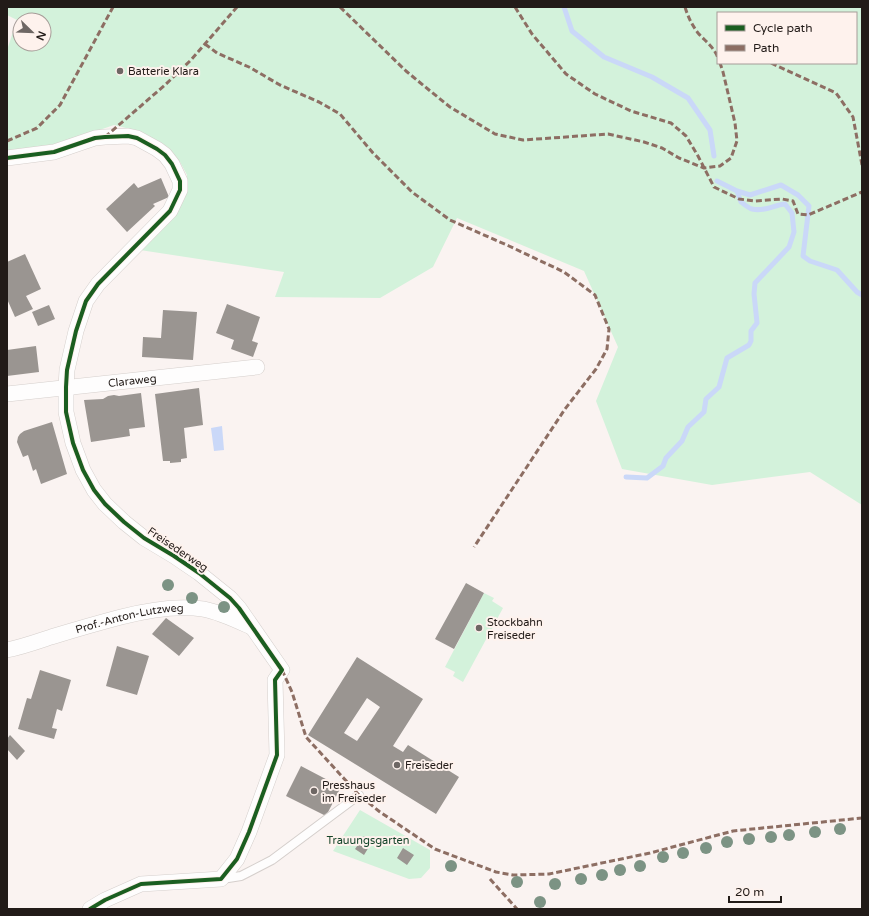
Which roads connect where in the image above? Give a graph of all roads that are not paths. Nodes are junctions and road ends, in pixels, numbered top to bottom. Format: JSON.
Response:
{"nodes":[{"id":1,"x":7,"y":158,"type":"edge"},
{"id":2,"x":257,"y":367,"type":"dead end"},
{"id":3,"x":66,"y":387,"type":"junction"},
{"id":4,"x":7,"y":394,"type":"edge"},
{"id":5,"x":215,"y":586,"type":"junction"},
{"id":6,"x":203,"y":610,"type":"junction"},
{"id":7,"x":252,"y":628,"type":"junction"},
{"id":8,"x":7,"y":650,"type":"edge"},
{"id":9,"x":359,"y":795,"type":"dead end"},
{"id":10,"x":221,"y":879,"type":"junction"},
{"id":11,"x":90,"y":909,"type":"edge"}],
"edges":[{"from":1,"to":3,"type":"street","name":"Freisederweg"},
{"from":2,"to":3,"type":"street","name":"Claraweg"},
{"from":3,"to":4,"type":"street","name":"Claraweg"},
{"from":3,"to":5,"type":"street","name":"Freisederweg"},
{"from":5,"to":6,"type":"street"},
{"from":5,"to":7,"type":"street","name":"Freisederweg"},
{"from":6,"to":7,"type":"street","name":"Prof.-Anton-Lutzweg"},
{"from":6,"to":8,"type":"street","name":"Prof.-Anton-Lutzweg"},
{"from":7,"to":10,"type":"street","name":"Freisederweg"},
{"from":9,"to":10,"type":"lane"},
{"from":10,"to":11,"type":"street"}]}
